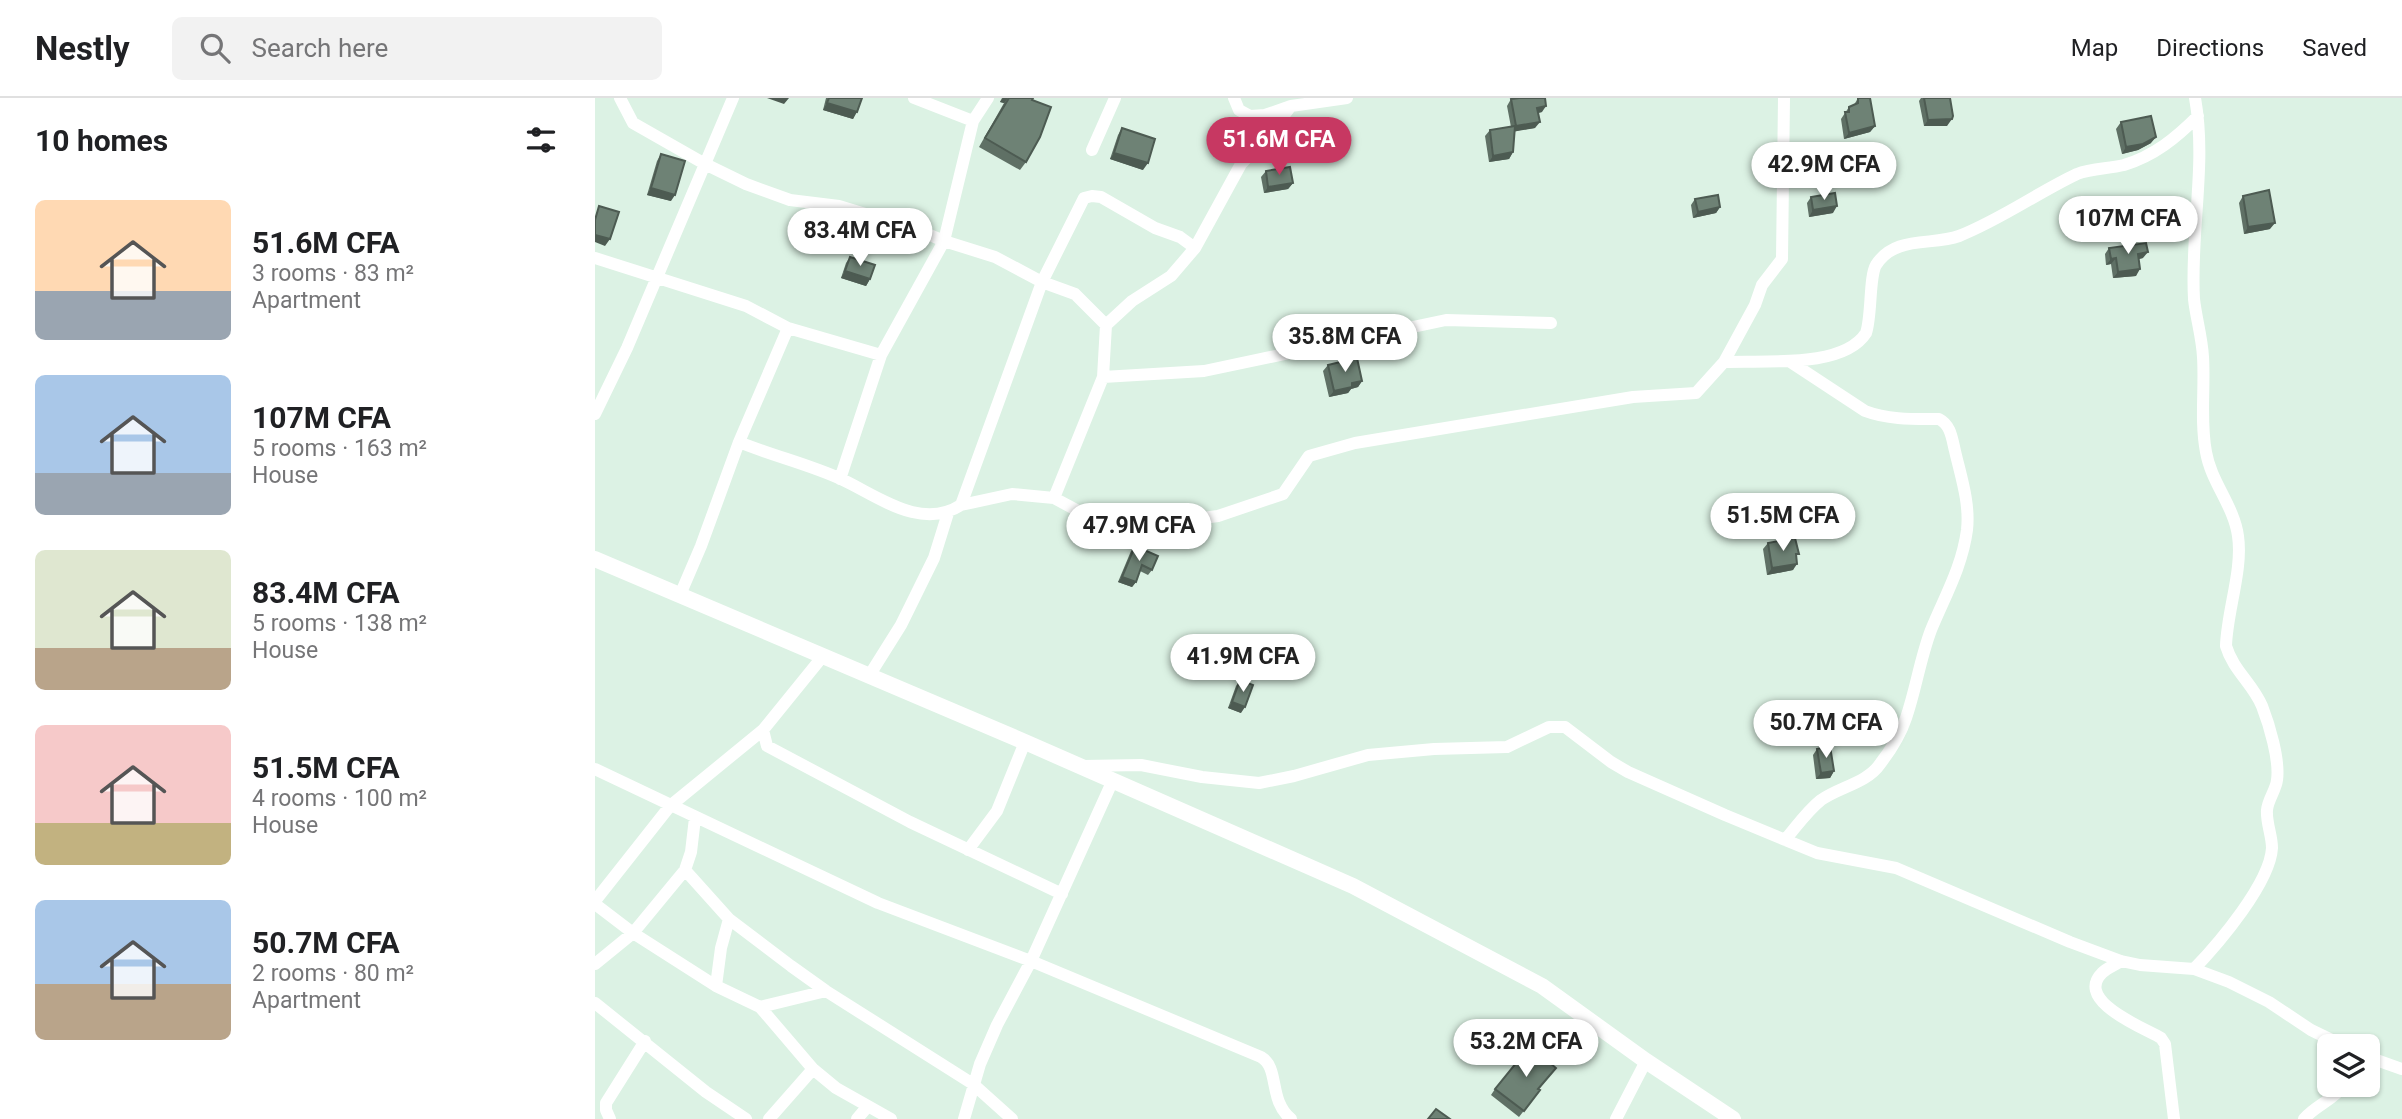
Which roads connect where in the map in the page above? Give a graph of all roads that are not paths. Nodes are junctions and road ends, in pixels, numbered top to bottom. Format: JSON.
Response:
{"nodes":[{"id":1,"x":620,"y":98,"type":"edge"},
{"id":2,"x":733,"y":98,"type":"edge"},
{"id":3,"x":914,"y":98,"type":"edge"},
{"id":4,"x":988,"y":98,"type":"edge"},
{"id":5,"x":1115,"y":98,"type":"edge"},
{"id":6,"x":1234,"y":98,"type":"edge"},
{"id":7,"x":1347,"y":98,"type":"edge"},
{"id":8,"x":1784,"y":98,"type":"edge"},
{"id":9,"x":2195,"y":98,"type":"edge"},
{"id":10,"x":1291,"y":106,"type":"junction"},
{"id":11,"x":2199,"y":116,"type":"junction"},
{"id":12,"x":973,"y":121,"type":"junction"},
{"id":13,"x":1092,"y":150,"type":"dead end"},
{"id":14,"x":705,"y":164,"type":"junction"},
{"id":15,"x":944,"y":241,"type":"junction"},
{"id":16,"x":1195,"y":248,"type":"junction"},
{"id":17,"x":595,"y":258,"type":"edge"},
{"id":18,"x":656,"y":279,"type":"junction"},
{"id":19,"x":1042,"y":282,"type":"junction"},
{"id":20,"x":1551,"y":323,"type":"dead end"},
{"id":21,"x":1106,"y":325,"type":"junction"},
{"id":22,"x":788,"y":328,"type":"junction"},
{"id":23,"x":881,"y":355,"type":"junction"},
{"id":24,"x":1789,"y":361,"type":"junction"},
{"id":25,"x":1724,"y":362,"type":"junction"},
{"id":26,"x":1103,"y":377,"type":"junction"},
{"id":27,"x":595,"y":414,"type":"edge"},
{"id":28,"x":739,"y":442,"type":"junction"},
{"id":29,"x":841,"y":479,"type":"junction"},
{"id":30,"x":1054,"y":498,"type":"junction"},
{"id":31,"x":961,"y":505,"type":"junction"},
{"id":32,"x":948,"y":513,"type":"junction"},
{"id":33,"x":595,"y":559,"type":"edge"},
{"id":34,"x":680,"y":595,"type":"junction"},
{"id":35,"x":823,"y":656,"type":"junction"},
{"id":36,"x":869,"y":676,"type":"junction"},
{"id":37,"x":763,"y":730,"type":"junction"},
{"id":38,"x":1025,"y":742,"type":"junction"},
{"id":39,"x":1081,"y":766,"type":"junction"},
{"id":40,"x":595,"y":769,"type":"edge"},
{"id":41,"x":1113,"y":780,"type":"junction"},
{"id":42,"x":670,"y":806,"type":"junction"},
{"id":43,"x":695,"y":818,"type":"junction"},
{"id":44,"x":1786,"y":840,"type":"junction"},
{"id":45,"x":968,"y":850,"type":"junction"},
{"id":46,"x":685,"y":870,"type":"junction"},
{"id":47,"x":1062,"y":894,"type":"junction"},
{"id":48,"x":595,"y":902,"type":"edge"},
{"id":49,"x":729,"y":919,"type":"junction"},
{"id":50,"x":633,"y":933,"type":"junction"},
{"id":51,"x":1031,"y":961,"type":"junction"},
{"id":52,"x":2121,"y":961,"type":"junction"},
{"id":53,"x":595,"y":964,"type":"edge"},
{"id":54,"x":2194,"y":969,"type":"junction"},
{"id":55,"x":716,"y":986,"type":"junction"},
{"id":56,"x":826,"y":991,"type":"junction"},
{"id":57,"x":595,"y":1003,"type":"edge"},
{"id":58,"x":760,"y":1007,"type":"junction"},
{"id":59,"x":2319,"y":1034,"type":"edge"},
{"id":60,"x":645,"y":1041,"type":"junction"},
{"id":61,"x":1646,"y":1061,"type":"junction"},
{"id":62,"x":2380,"y":1061,"type":"edge"},
{"id":63,"x":813,"y":1069,"type":"junction"},
{"id":64,"x":2402,"y":1069,"type":"edge"},
{"id":65,"x":974,"y":1084,"type":"junction"},
{"id":66,"x":2335,"y":1097,"type":"edge"},
{"id":67,"x":868,"y":1106,"type":"junction"},
{"id":68,"x":610,"y":1119,"type":"edge"},
{"id":69,"x":745,"y":1119,"type":"edge"},
{"id":70,"x":769,"y":1119,"type":"edge"},
{"id":71,"x":857,"y":1119,"type":"edge"},
{"id":72,"x":891,"y":1119,"type":"edge"},
{"id":73,"x":964,"y":1119,"type":"edge"},
{"id":74,"x":1012,"y":1119,"type":"edge"},
{"id":75,"x":1291,"y":1119,"type":"edge"},
{"id":76,"x":1616,"y":1119,"type":"edge"},
{"id":77,"x":1733,"y":1119,"type":"edge"},
{"id":78,"x":2174,"y":1119,"type":"edge"},
{"id":79,"x":2304,"y":1119,"type":"edge"}],
"edges":[{"from":1,"to":14,"type":"street"},
{"from":2,"to":14,"type":"street"},
{"from":3,"to":12,"type":"street"},
{"from":4,"to":12,"type":"street"},
{"from":5,"to":13,"type":"street"},
{"from":6,"to":10,"type":"street"},
{"from":7,"to":10,"type":"street"},
{"from":8,"to":25,"type":"street"},
{"from":9,"to":11,"type":"street"},
{"from":10,"to":16,"type":"street"},
{"from":11,"to":24,"type":"street"},
{"from":11,"to":54,"type":"street"},
{"from":12,"to":15,"type":"street"},
{"from":14,"to":15,"type":"street"},
{"from":14,"to":18,"type":"street"},
{"from":15,"to":19,"type":"street"},
{"from":15,"to":23,"type":"street"},
{"from":16,"to":19,"type":"street"},
{"from":16,"to":21,"type":"street"},
{"from":17,"to":18,"type":"street"},
{"from":18,"to":22,"type":"street"},
{"from":18,"to":27,"type":"street"},
{"from":19,"to":21,"type":"street"},
{"from":19,"to":31,"type":"street"},
{"from":20,"to":26,"type":"street"},
{"from":21,"to":26,"type":"street"},
{"from":22,"to":23,"type":"street"},
{"from":22,"to":28,"type":"street"},
{"from":23,"to":29,"type":"street"},
{"from":24,"to":25,"type":"street"},
{"from":24,"to":44,"type":"street"},
{"from":25,"to":30,"type":"street"},
{"from":26,"to":30,"type":"street"},
{"from":28,"to":29,"type":"street"},
{"from":28,"to":34,"type":"street"},
{"from":29,"to":32,"type":"street"},
{"from":30,"to":31,"type":"street"},
{"from":31,"to":32,"type":"street"},
{"from":32,"to":36,"type":"street"},
{"from":33,"to":34,"type":"street"},
{"from":34,"to":35,"type":"street"},
{"from":35,"to":36,"type":"street"},
{"from":35,"to":37,"type":"street"},
{"from":36,"to":38,"type":"street"},
{"from":37,"to":42,"type":"street"},
{"from":37,"to":45,"type":"street"},
{"from":38,"to":39,"type":"street"},
{"from":38,"to":45,"type":"street"},
{"from":39,"to":41,"type":"street"},
{"from":39,"to":44,"type":"street"},
{"from":40,"to":42,"type":"street"},
{"from":41,"to":47,"type":"street"},
{"from":41,"to":61,"type":"street"},
{"from":42,"to":43,"type":"street"},
{"from":42,"to":48,"type":"street"},
{"from":43,"to":46,"type":"street"},
{"from":43,"to":51,"type":"street"},
{"from":44,"to":52,"type":"street"},
{"from":45,"to":47,"type":"street"},
{"from":46,"to":49,"type":"street"},
{"from":46,"to":50,"type":"street"},
{"from":47,"to":51,"type":"street"},
{"from":48,"to":50,"type":"street"},
{"from":49,"to":55,"type":"street"},
{"from":49,"to":56,"type":"street"},
{"from":50,"to":53,"type":"street"},
{"from":50,"to":55,"type":"street"},
{"from":51,"to":65,"type":"street"},
{"from":51,"to":75,"type":"street"},
{"from":52,"to":54,"type":"street"},
{"from":52,"to":78,"type":"street"},
{"from":54,"to":59,"type":"street"},
{"from":55,"to":58,"type":"street"},
{"from":56,"to":58,"type":"street"},
{"from":56,"to":65,"type":"street"},
{"from":57,"to":60,"type":"street"},
{"from":58,"to":63,"type":"street"},
{"from":60,"to":68,"type":"street"},
{"from":60,"to":69,"type":"street"},
{"from":61,"to":76,"type":"street"},
{"from":61,"to":77,"type":"street"},
{"from":62,"to":64,"type":"street"},
{"from":63,"to":67,"type":"street"},
{"from":63,"to":70,"type":"street"},
{"from":65,"to":73,"type":"street"},
{"from":65,"to":74,"type":"street"},
{"from":66,"to":79,"type":"street"},
{"from":67,"to":71,"type":"street"},
{"from":67,"to":72,"type":"street"}]}
